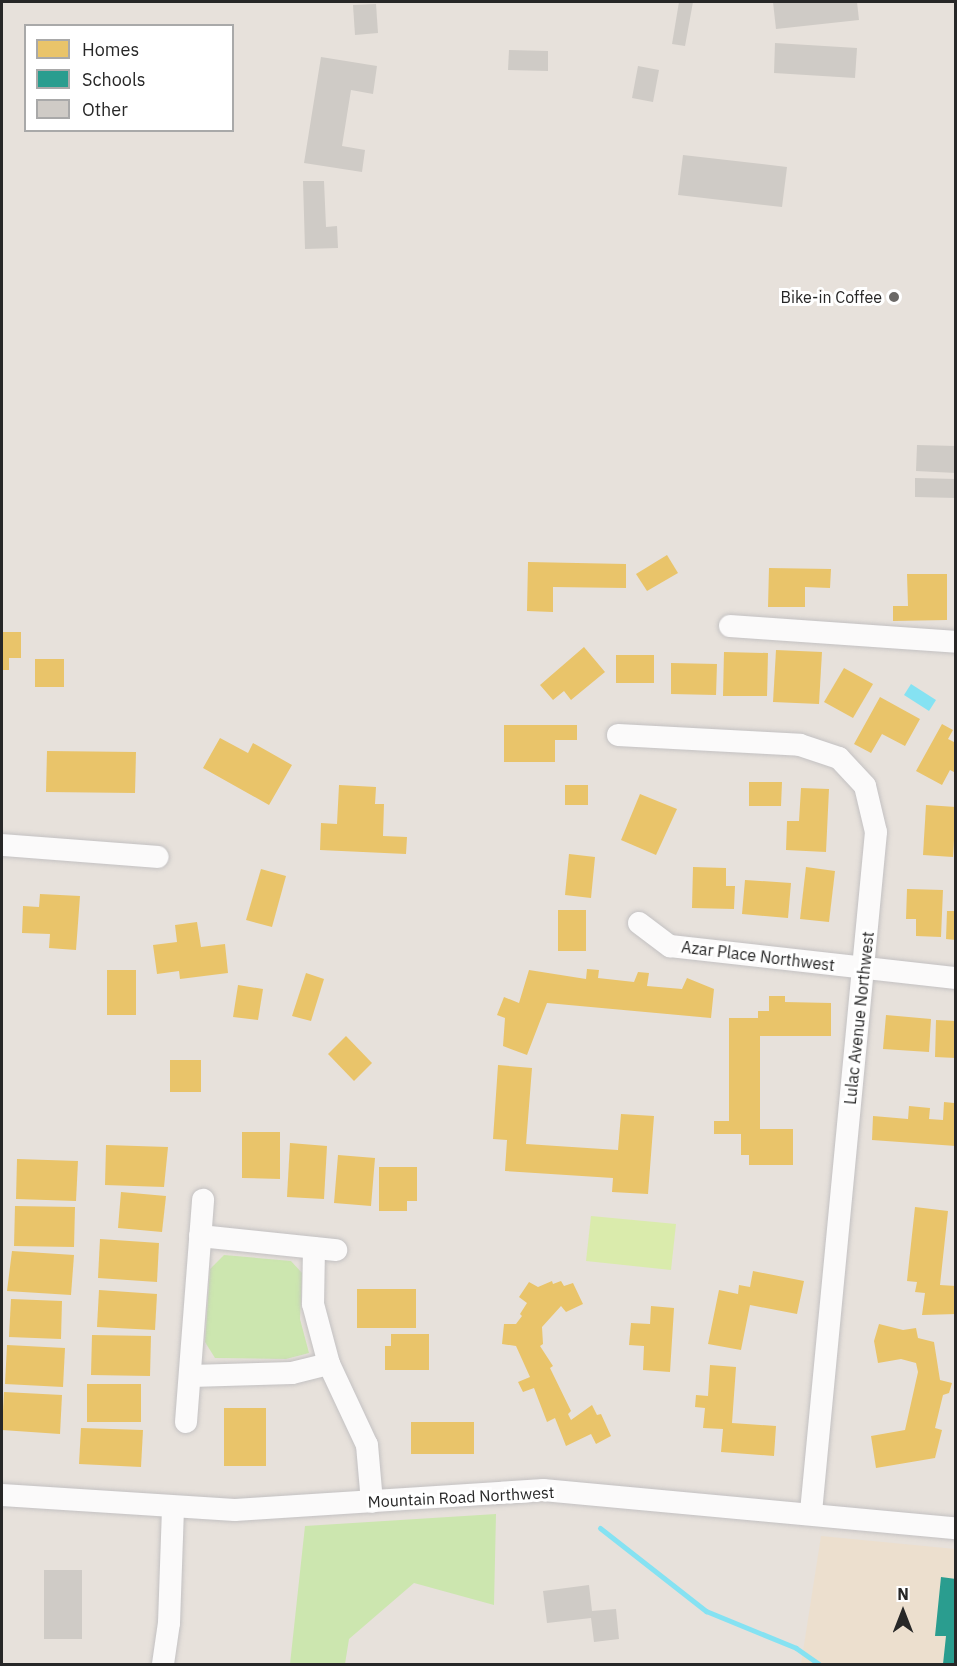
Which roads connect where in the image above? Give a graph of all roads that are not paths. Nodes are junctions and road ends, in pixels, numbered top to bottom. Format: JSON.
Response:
{"nodes":[{"id":1,"x":730,"y":626,"type":"dead end"},
{"id":2,"x":956,"y":642,"type":"edge"},
{"id":3,"x":618,"y":735,"type":"dead end"},
{"id":4,"x":2,"y":844,"type":"edge"},
{"id":5,"x":158,"y":857,"type":"dead end"},
{"id":6,"x":639,"y":923,"type":"dead end"},
{"id":7,"x":865,"y":968,"type":"junction"},
{"id":8,"x":956,"y":978,"type":"edge"},
{"id":9,"x":202,"y":1200,"type":"dead end"},
{"id":10,"x":200,"y":1236,"type":"junction"},
{"id":11,"x":329,"y":1364,"type":"junction"},
{"id":12,"x":191,"y":1376,"type":"junction"},
{"id":13,"x":186,"y":1422,"type":"dead end"},
{"id":14,"x":2,"y":1495,"type":"edge"},
{"id":15,"x":372,"y":1502,"type":"junction"},
{"id":16,"x":173,"y":1509,"type":"junction"},
{"id":17,"x":811,"y":1512,"type":"junction"},
{"id":18,"x":956,"y":1528,"type":"edge"},
{"id":19,"x":163,"y":1665,"type":"edge"}],
"edges":[{"from":1,"to":2,"type":"street"},
{"from":3,"to":7,"type":"street","name":"Lulac Avenue Northwest"},
{"from":4,"to":5,"type":"street"},
{"from":6,"to":7,"type":"street","name":"Azar Place Northwest"},
{"from":7,"to":8,"type":"street","name":"Azar Place Northwest"},
{"from":7,"to":17,"type":"street","name":"Lulac Avenue Northwest"},
{"from":9,"to":10,"type":"street"},
{"from":10,"to":11,"type":"street"},
{"from":10,"to":12,"type":"street"},
{"from":11,"to":12,"type":"street"},
{"from":11,"to":15,"type":"street"},
{"from":12,"to":13,"type":"street"},
{"from":14,"to":16,"type":"street","name":"Mountain Road Northwest"},
{"from":15,"to":16,"type":"street","name":"Mountain Road Northwest"},
{"from":15,"to":17,"type":"street","name":"Mountain Road Northwest"},
{"from":16,"to":19,"type":"street"},
{"from":17,"to":18,"type":"street","name":"Mountain Road Northwest"}]}
